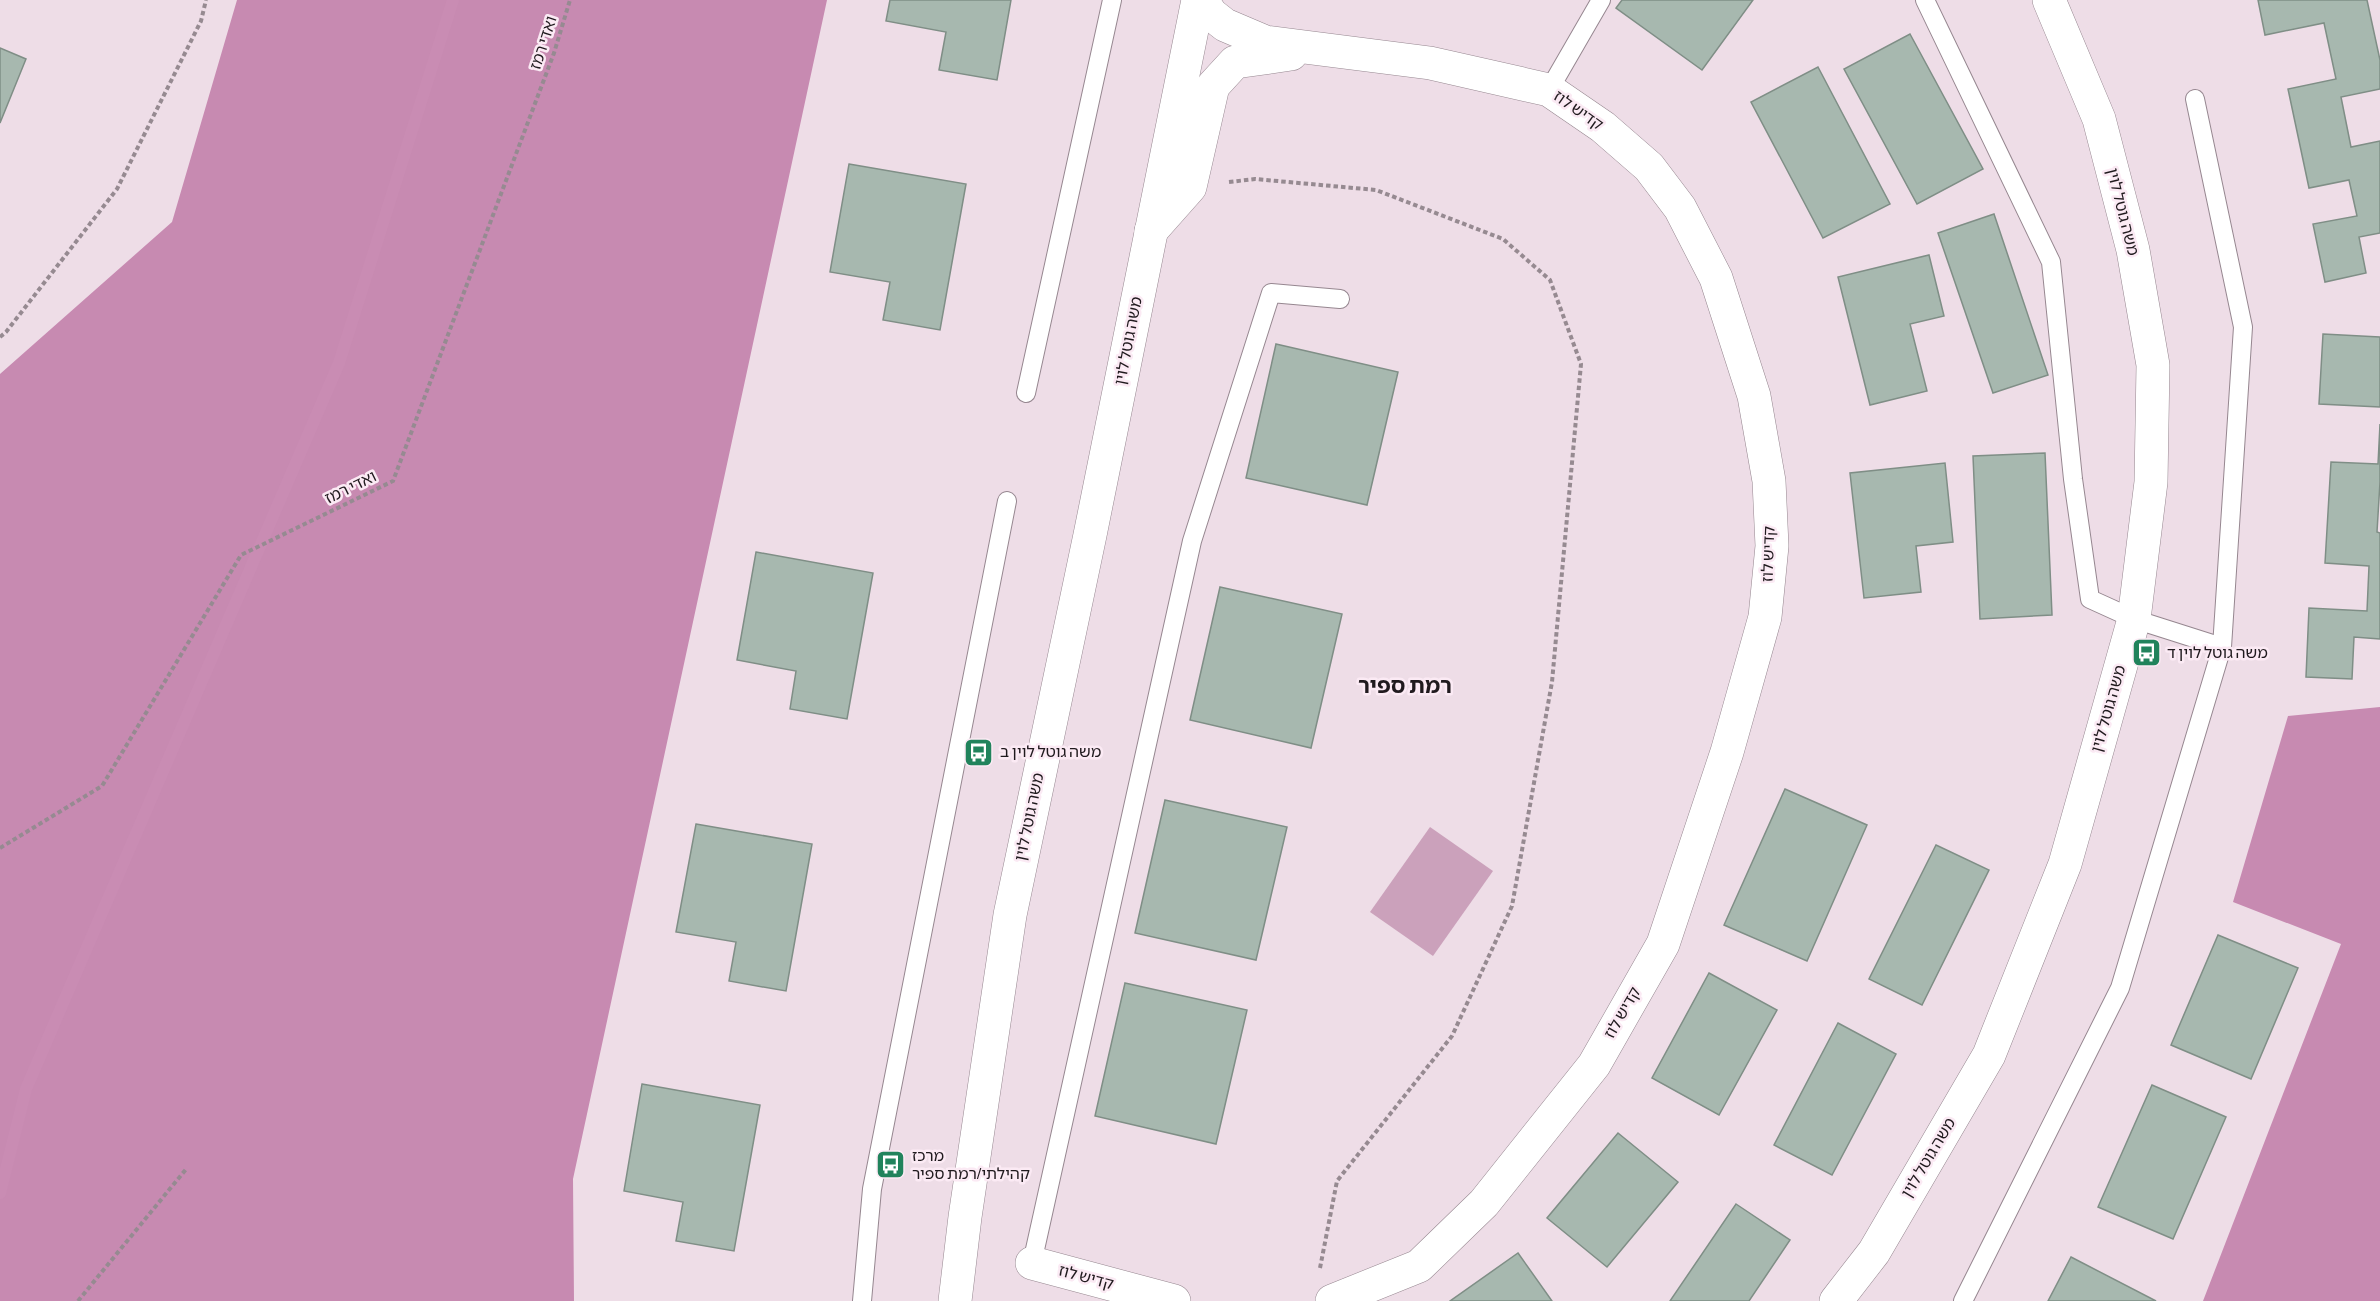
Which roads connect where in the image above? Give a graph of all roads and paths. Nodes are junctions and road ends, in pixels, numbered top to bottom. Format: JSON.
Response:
{"nodes":[{"id":1,"x":206,"y":0,"type":"edge"},
{"id":2,"x":570,"y":0,"type":"edge"},
{"id":3,"x":1112,"y":0,"type":"edge"},
{"id":4,"x":1200,"y":0,"type":"edge"},
{"id":5,"x":1601,"y":0,"type":"edge"},
{"id":6,"x":1924,"y":0,"type":"edge"},
{"id":7,"x":2049,"y":0,"type":"edge"},
{"id":8,"x":1320,"y":49,"type":"junction"},
{"id":9,"x":1549,"y":90,"type":"junction"},
{"id":10,"x":2195,"y":99,"type":"dead end"},
{"id":11,"x":1190,"y":187,"type":"junction"},
{"id":12,"x":1151,"y":231,"type":"junction"},
{"id":13,"x":1340,"y":299,"type":"dead end"},
{"id":14,"x":0,"y":337,"type":"edge"},
{"id":15,"x":1026,"y":393,"type":"dead end"},
{"id":16,"x":1006,"y":501,"type":"dead end"},
{"id":17,"x":2134,"y":619,"type":"junction"},
{"id":18,"x":2222,"y":647,"type":"junction"},
{"id":19,"x":0,"y":848,"type":"edge"},
{"id":20,"x":187,"y":1168,"type":"dead end"},
{"id":21,"x":1032,"y":1263,"type":"joint"},
{"id":22,"x":1325,"y":1290,"type":"edge"},
{"id":23,"x":78,"y":1301,"type":"edge"},
{"id":24,"x":862,"y":1301,"type":"edge"},
{"id":25,"x":955,"y":1301,"type":"edge"},
{"id":26,"x":1174,"y":1301,"type":"edge"},
{"id":27,"x":1836,"y":1301,"type":"edge"},
{"id":28,"x":1964,"y":1301,"type":"edge"}],
"edges":[{"from":1,"to":14,"type":"path"},
{"from":2,"to":19,"type":"path","name":"ואדי רמז"},
{"from":3,"to":15,"type":"lane"},
{"from":4,"to":8,"type":"street","name":"קדיש לוז"},
{"from":4,"to":12,"type":"street","name":"משה גוטל לוין"},
{"from":5,"to":9,"type":"lane"},
{"from":6,"to":17,"type":"lane"},
{"from":7,"to":17,"type":"street","name":"משה גוטל לוין"},
{"from":8,"to":9,"type":"street","name":"קדיש לוז"},
{"from":8,"to":11,"type":"street"},
{"from":9,"to":22,"type":"street","name":"קדיש לוז"},
{"from":10,"to":18,"type":"lane"},
{"from":11,"to":12,"type":"street"},
{"from":11,"to":22,"type":"path"},
{"from":12,"to":25,"type":"street","name":"משה גוטל לוין"},
{"from":13,"to":21,"type":"lane"},
{"from":16,"to":24,"type":"lane"},
{"from":17,"to":18,"type":"lane"},
{"from":17,"to":27,"type":"street","name":"משה גוטל לוין"},
{"from":18,"to":28,"type":"lane"},
{"from":20,"to":23,"type":"path"},
{"from":21,"to":26,"type":"street","name":"קדיש לוז"}]}
